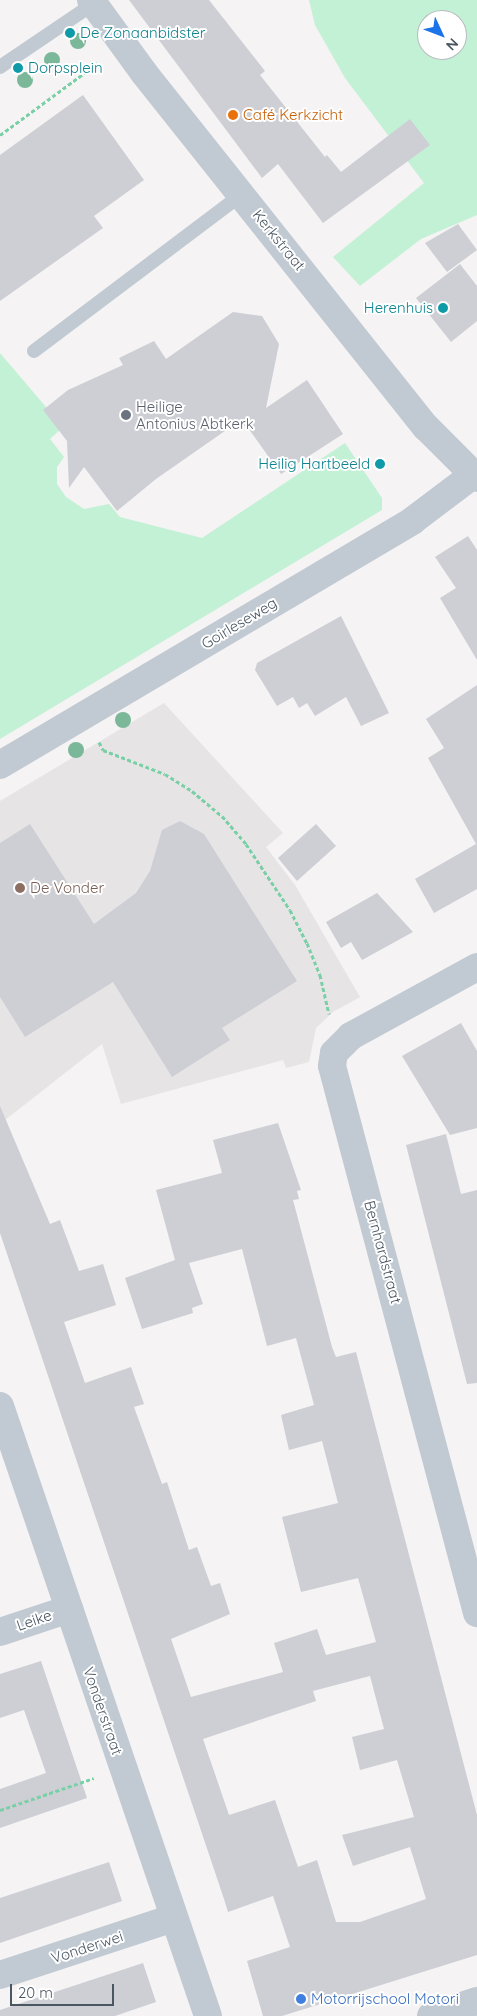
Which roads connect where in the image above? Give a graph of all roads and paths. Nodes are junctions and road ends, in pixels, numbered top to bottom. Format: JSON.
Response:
{"nodes":[{"id":1,"x":92,"y":2,"type":"edge"},
{"id":2,"x":123,"y":45,"type":"junction"},
{"id":3,"x":0,"y":67,"type":"edge"},
{"id":4,"x":0,"y":135,"type":"edge"},
{"id":5,"x":242,"y":194,"type":"junction"},
{"id":6,"x":34,"y":351,"type":"dead end"},
{"id":7,"x":475,"y":477,"type":"edge"},
{"id":8,"x":82,"y":716,"type":"junction"},
{"id":9,"x":0,"y":765,"type":"edge"},
{"id":10,"x":477,"y":967,"type":"edge"},
{"id":11,"x":341,"y":1044,"type":"junction"},
{"id":12,"x":0,"y":1406,"type":"edge"},
{"id":13,"x":69,"y":1609,"type":"junction"},
{"id":14,"x":477,"y":1613,"type":"edge"},
{"id":15,"x":0,"y":1632,"type":"edge"},
{"id":16,"x":123,"y":1768,"type":"junction"},
{"id":17,"x":0,"y":1810,"type":"edge"},
{"id":18,"x":173,"y":1918,"type":"junction"},
{"id":19,"x":0,"y":1975,"type":"edge"},
{"id":20,"x":477,"y":2001,"type":"edge"},
{"id":21,"x":208,"y":2016,"type":"edge"},
{"id":22,"x":431,"y":2016,"type":"edge"}],
"edges":[{"from":1,"to":2,"type":"street","name":"Kerkstraat"},
{"from":1,"to":3,"type":"lane"},
{"from":2,"to":4,"type":"path"},
{"from":2,"to":5,"type":"street","name":"Kerkstraat"},
{"from":5,"to":6,"type":"lane"},
{"from":5,"to":7,"type":"street","name":"Kerkstraat"},
{"from":7,"to":8,"type":"street","name":"Goirleseweg"},
{"from":8,"to":9,"type":"street","name":"Goirleseweg"},
{"from":8,"to":11,"type":"path"},
{"from":10,"to":11,"type":"street"},
{"from":11,"to":14,"type":"street","name":"Bernhardstraat"},
{"from":12,"to":13,"type":"street","name":"Vonderstraat"},
{"from":13,"to":15,"type":"street","name":"Leike"},
{"from":13,"to":16,"type":"street","name":"Vonderstraat"},
{"from":16,"to":17,"type":"path"},
{"from":16,"to":18,"type":"street","name":"Vonderstraat"},
{"from":18,"to":19,"type":"street","name":"Vonderwei"},
{"from":18,"to":21,"type":"street","name":"Vonderstraat"},
{"from":20,"to":22,"type":"street"}]}
